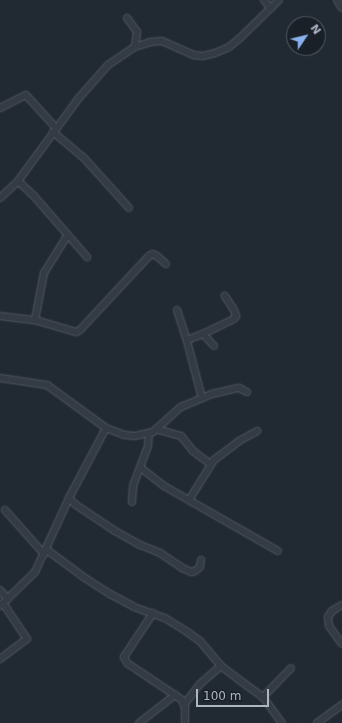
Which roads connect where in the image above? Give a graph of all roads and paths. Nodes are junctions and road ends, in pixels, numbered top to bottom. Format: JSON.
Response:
{"nodes":[{"id":1,"x":264,"y":0,"type":"edge"},
{"id":2,"x":279,"y":0,"type":"edge"},
{"id":3,"x":337,"y":0,"type":"edge"},
{"id":4,"x":342,"y":8,"type":"edge"},
{"id":5,"x":271,"y":9,"type":"junction"},
{"id":6,"x":127,"y":18,"type":"dead end"},
{"id":7,"x":135,"y":47,"type":"junction"},
{"id":8,"x":0,"y":108,"type":"edge"},
{"id":9,"x":54,"y":130,"type":"junction"},
{"id":10,"x":18,"y":181,"type":"junction"},
{"id":11,"x":0,"y":198,"type":"edge"},
{"id":12,"x":129,"y":208,"type":"dead end"},
{"id":13,"x":67,"y":236,"type":"junction"},
{"id":14,"x":87,"y":257,"type":"dead end"},
{"id":15,"x":166,"y":264,"type":"dead end"},
{"id":16,"x":225,"y":296,"type":"dead end"},
{"id":17,"x":177,"y":310,"type":"dead end"},
{"id":18,"x":0,"y":316,"type":"edge"},
{"id":19,"x":36,"y":320,"type":"junction"},
{"id":20,"x":203,"y":334,"type":"junction"},
{"id":21,"x":187,"y":340,"type":"junction"},
{"id":22,"x":214,"y":346,"type":"dead end"},
{"id":23,"x":0,"y":378,"type":"edge"},
{"id":24,"x":247,"y":392,"type":"dead end"},
{"id":25,"x":202,"y":398,"type":"junction"},
{"id":26,"x":106,"y":428,"type":"junction"},
{"id":27,"x":156,"y":429,"type":"junction"},
{"id":28,"x":256,"y":431,"type":"dead end"},
{"id":29,"x":149,"y":433,"type":"junction"},
{"id":30,"x":210,"y":464,"type":"junction"},
{"id":31,"x":141,"y":468,"type":"junction"},
{"id":32,"x":69,"y":498,"type":"junction"},
{"id":33,"x":189,"y":500,"type":"junction"},
{"id":34,"x":132,"y":502,"type":"dead end"},
{"id":35,"x":5,"y":510,"type":"dead end"},
{"id":36,"x":278,"y":551,"type":"dead end"},
{"id":37,"x":46,"y":552,"type":"junction"},
{"id":38,"x":201,"y":560,"type":"dead end"},
{"id":39,"x":0,"y":590,"type":"edge"},
{"id":40,"x":4,"y":603,"type":"edge"},
{"id":41,"x":342,"y":605,"type":"edge"},
{"id":42,"x":153,"y":613,"type":"junction"},
{"id":43,"x":342,"y":644,"type":"edge"},
{"id":44,"x":0,"y":659,"type":"edge"},
{"id":45,"x":221,"y":666,"type":"junction"},
{"id":46,"x":291,"y":668,"type":"dead end"},
{"id":47,"x":175,"y":695,"type":"junction"},
{"id":48,"x":264,"y":697,"type":"junction"},
{"id":49,"x":185,"y":701,"type":"junction"},
{"id":50,"x":342,"y":705,"type":"edge"},
{"id":51,"x":139,"y":723,"type":"edge"},
{"id":52,"x":185,"y":723,"type":"edge"},
{"id":53,"x":282,"y":723,"type":"edge"},
{"id":54,"x":318,"y":723,"type":"edge"}],
"edges":[{"from":1,"to":5,"type":"street"},
{"from":2,"to":5,"type":"street"},
{"from":3,"to":4,"type":"street"},
{"from":5,"to":7,"type":"street"},
{"from":6,"to":7,"type":"street"},
{"from":7,"to":9,"type":"street"},
{"from":8,"to":9,"type":"street"},
{"from":9,"to":10,"type":"street"},
{"from":9,"to":12,"type":"street"},
{"from":10,"to":11,"type":"street"},
{"from":10,"to":13,"type":"street"},
{"from":13,"to":14,"type":"street"},
{"from":13,"to":19,"type":"street"},
{"from":15,"to":19,"type":"street"},
{"from":16,"to":20,"type":"street"},
{"from":17,"to":21,"type":"street"},
{"from":18,"to":19,"type":"street"},
{"from":20,"to":21,"type":"street"},
{"from":20,"to":22,"type":"street"},
{"from":21,"to":25,"type":"street"},
{"from":23,"to":26,"type":"street"},
{"from":24,"to":25,"type":"street"},
{"from":25,"to":27,"type":"street"},
{"from":26,"to":29,"type":"street"},
{"from":26,"to":32,"type":"street"},
{"from":27,"to":29,"type":"street"},
{"from":27,"to":30,"type":"street"},
{"from":28,"to":30,"type":"street"},
{"from":29,"to":31,"type":"street"},
{"from":30,"to":33,"type":"street"},
{"from":31,"to":33,"type":"street"},
{"from":31,"to":34,"type":"street"},
{"from":32,"to":37,"type":"street"},
{"from":32,"to":38,"type":"street"},
{"from":33,"to":36,"type":"street"},
{"from":35,"to":37,"type":"street"},
{"from":37,"to":40,"type":"street"},
{"from":37,"to":42,"type":"street"},
{"from":39,"to":40,"type":"street"},
{"from":40,"to":44,"type":"street"},
{"from":41,"to":43,"type":"street"},
{"from":42,"to":45,"type":"street"},
{"from":42,"to":47,"type":"street"},
{"from":45,"to":48,"type":"street"},
{"from":45,"to":49,"type":"street"},
{"from":46,"to":48,"type":"street"},
{"from":47,"to":49,"type":"street"},
{"from":47,"to":51,"type":"street"},
{"from":48,"to":53,"type":"street"},
{"from":49,"to":52,"type":"street"},
{"from":50,"to":54,"type":"street"}]}
